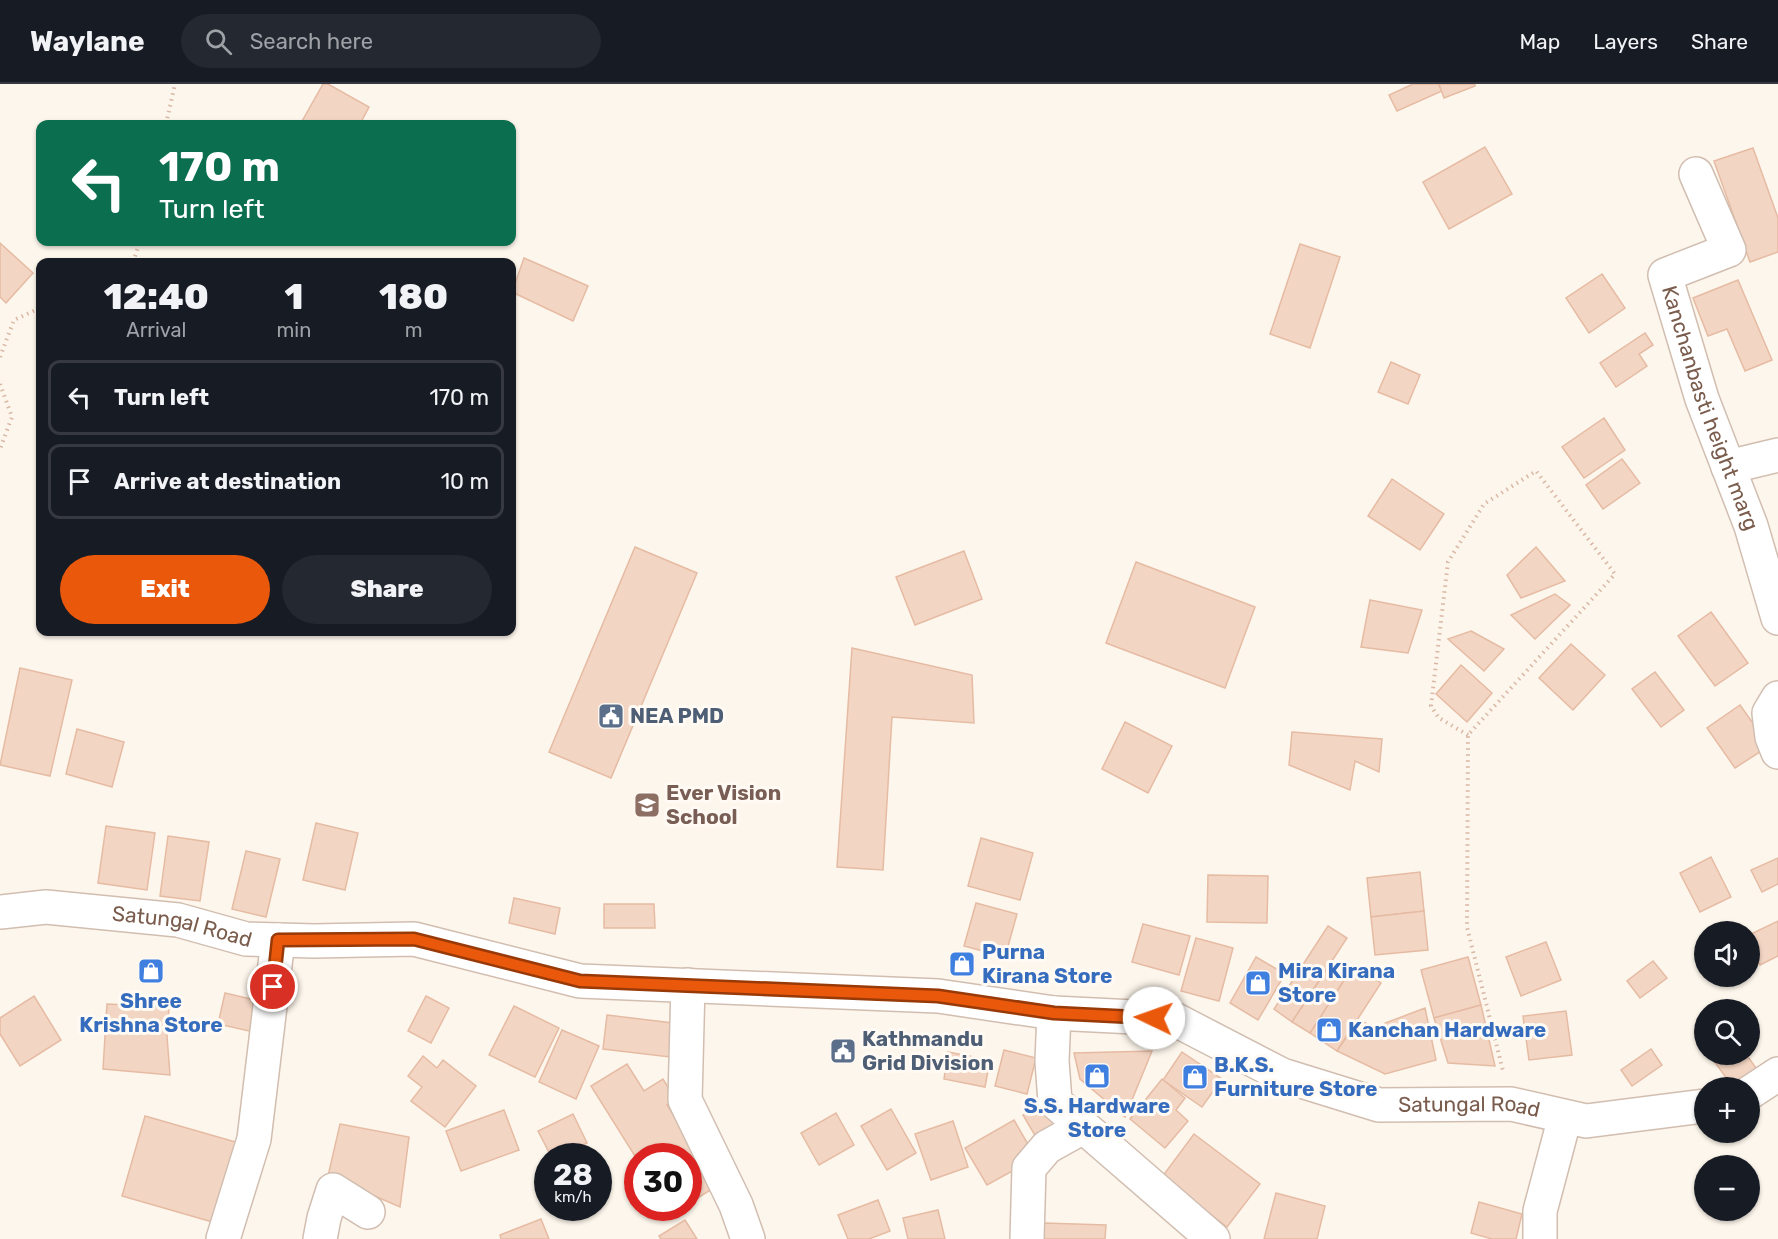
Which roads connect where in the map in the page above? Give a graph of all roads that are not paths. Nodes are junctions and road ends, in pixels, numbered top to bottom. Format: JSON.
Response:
{"nodes":[{"id":1,"x":1696,"y":174,"type":"dead end"},
{"id":2,"x":1778,"y":455,"type":"edge"},
{"id":3,"x":1728,"y":466,"type":"junction"},
{"id":4,"x":1778,"y":618,"type":"edge"},
{"id":5,"x":1778,"y":698,"type":"edge"},
{"id":6,"x":1778,"y":752,"type":"edge"},
{"id":7,"x":0,"y":912,"type":"edge"},
{"id":8,"x":278,"y":940,"type":"junction"},
{"id":9,"x":687,"y":985,"type":"junction"},
{"id":10,"x":1054,"y":1013,"type":"junction"},
{"id":11,"x":1778,"y":1074,"type":"edge"},
{"id":12,"x":1760,"y":1086,"type":"edge"},
{"id":13,"x":1694,"y":1107,"type":"edge"},
{"id":14,"x":1565,"y":1117,"type":"junction"},
{"id":15,"x":1083,"y":1127,"type":"junction"},
{"id":16,"x":368,"y":1212,"type":"dead end"},
{"id":17,"x":223,"y":1239,"type":"edge"},
{"id":18,"x":320,"y":1239,"type":"edge"},
{"id":19,"x":748,"y":1239,"type":"edge"},
{"id":20,"x":1027,"y":1239,"type":"edge"},
{"id":21,"x":1213,"y":1239,"type":"edge"},
{"id":22,"x":1540,"y":1239,"type":"edge"}],
"edges":[{"from":1,"to":3,"type":"street","name":"Kanchanbasti height marg"},
{"from":2,"to":3,"type":"street"},
{"from":3,"to":4,"type":"street","name":"Kanchanbasti height marg"},
{"from":5,"to":6,"type":"street"},
{"from":7,"to":8,"type":"street","name":"Satungal Road"},
{"from":8,"to":9,"type":"street","name":"Satungal Road"},
{"from":8,"to":17,"type":"street"},
{"from":9,"to":10,"type":"street","name":"Satungal Road"},
{"from":9,"to":19,"type":"street"},
{"from":10,"to":14,"type":"street","name":"Satungal Road"},
{"from":10,"to":15,"type":"street"},
{"from":11,"to":12,"type":"street"},
{"from":13,"to":14,"type":"street","name":"Satungal Road"},
{"from":14,"to":22,"type":"street"},
{"from":15,"to":20,"type":"street"},
{"from":15,"to":21,"type":"street"},
{"from":16,"to":18,"type":"street"}]}
